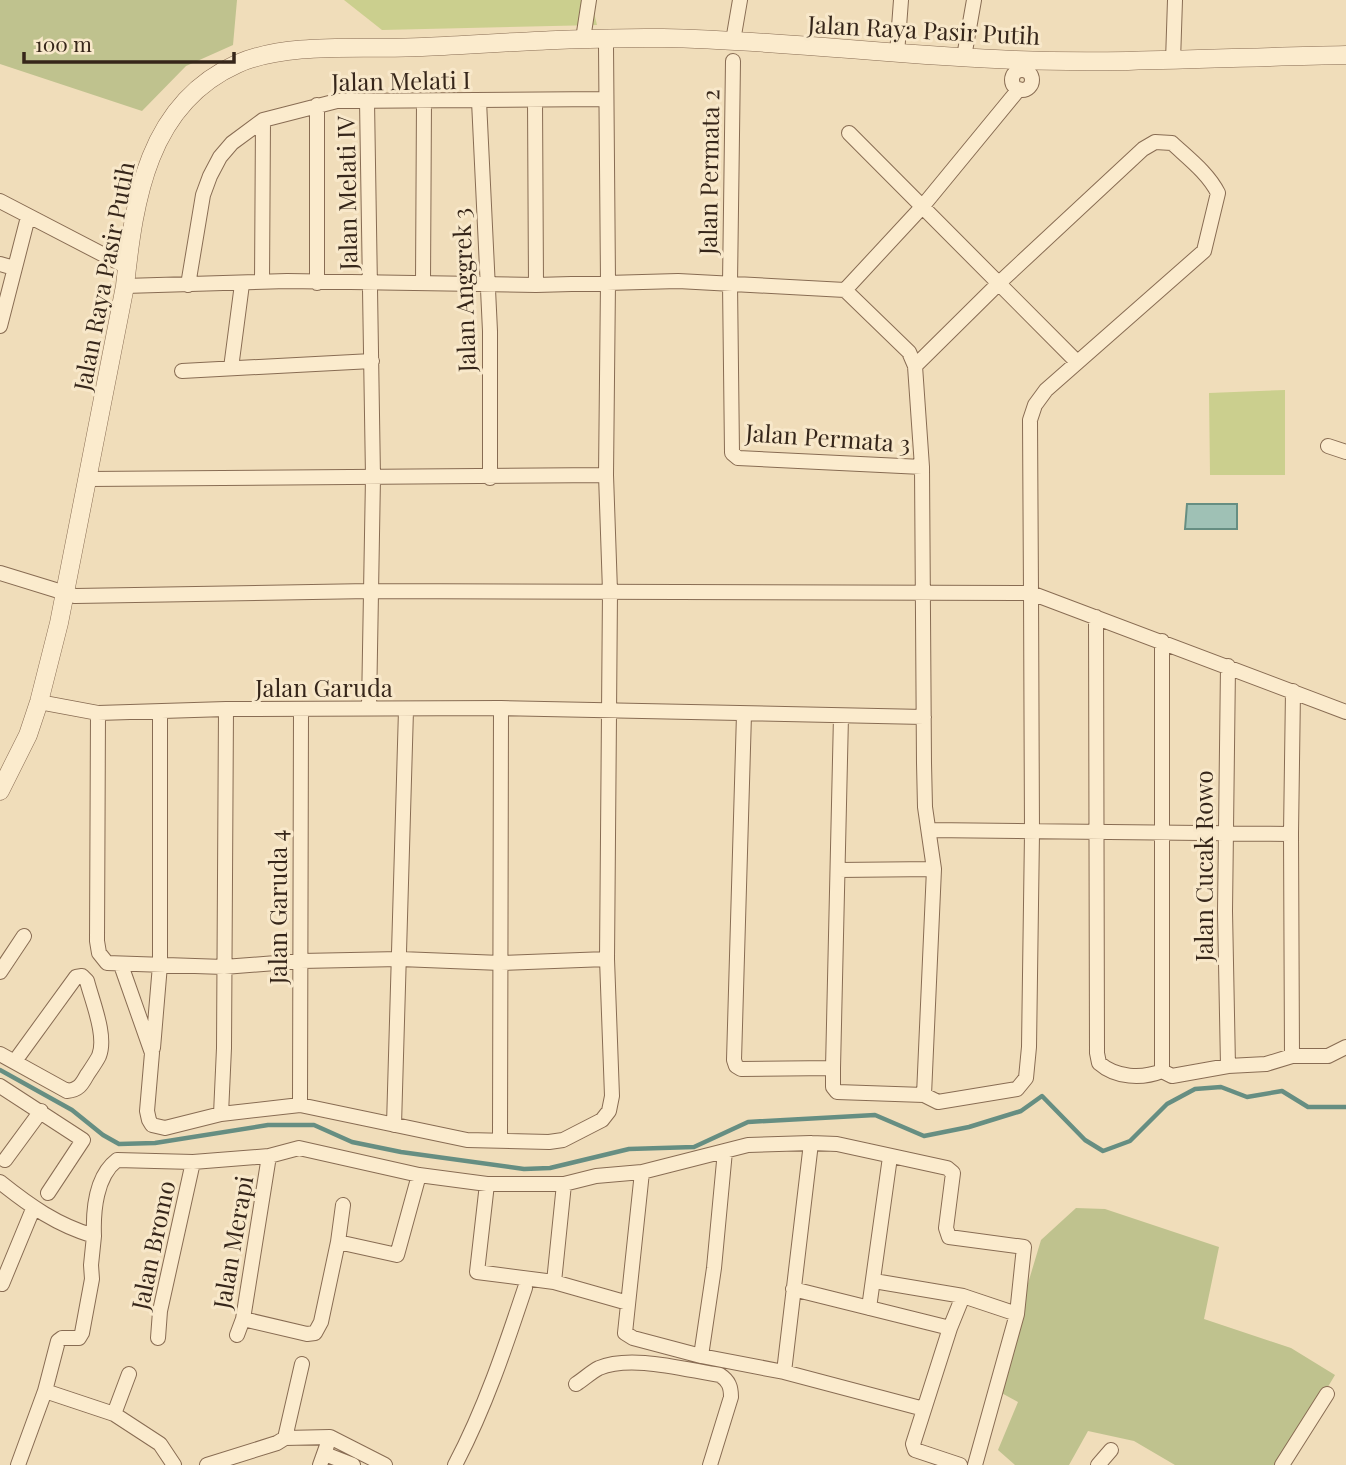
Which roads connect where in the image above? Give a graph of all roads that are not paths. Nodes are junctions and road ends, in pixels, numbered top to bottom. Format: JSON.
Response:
{"nodes":[{"id":1,"x":589,"y":0,"type":"edge"},
{"id":2,"x":740,"y":0,"type":"edge"},
{"id":3,"x":901,"y":0,"type":"edge"},
{"id":4,"x":974,"y":0,"type":"edge"},
{"id":5,"x":1175,"y":0,"type":"edge"},
{"id":6,"x":583,"y":39,"type":"junction"},
{"id":7,"x":733,"y":41,"type":"junction"},
{"id":8,"x":606,"y":46,"type":"dead end"},
{"id":9,"x":897,"y":54,"type":"junction"},
{"id":10,"x":1346,"y":55,"type":"edge"},
{"id":11,"x":964,"y":57,"type":"junction"},
{"id":12,"x":733,"y":61,"type":"dead end"},
{"id":13,"x":1173,"y":61,"type":"junction"},
{"id":14,"x":1019,"y":89,"type":"dead end"},
{"id":15,"x":605,"y":99,"type":"junction"},
{"id":16,"x":535,"y":100,"type":"junction"},
{"id":17,"x":367,"y":101,"type":"junction"},
{"id":18,"x":424,"y":101,"type":"junction"},
{"id":19,"x":479,"y":101,"type":"junction"},
{"id":20,"x":317,"y":106,"type":"junction"},
{"id":21,"x":263,"y":120,"type":"junction"},
{"id":22,"x":849,"y":133,"type":"dead end"},
{"id":23,"x":0,"y":201,"type":"edge"},
{"id":24,"x":922,"y":207,"type":"junction"},
{"id":25,"x":27,"y":217,"type":"junction"},
{"id":26,"x":7,"y":266,"type":"edge"},
{"id":27,"x":127,"y":267,"type":"junction"},
{"id":28,"x":262,"y":282,"type":"junction"},
{"id":29,"x":317,"y":282,"type":"junction"},
{"id":30,"x":608,"y":282,"type":"junction"},
{"id":31,"x":370,"y":283,"type":"junction"},
{"id":32,"x":423,"y":283,"type":"junction"},
{"id":33,"x":730,"y":283,"type":"junction"},
{"id":34,"x":999,"y":283,"type":"junction"},
{"id":35,"x":242,"y":284,"type":"junction"},
{"id":36,"x":188,"y":285,"type":"junction"},
{"id":37,"x":486,"y":285,"type":"junction"},
{"id":38,"x":536,"y":285,"type":"junction"},
{"id":39,"x":125,"y":286,"type":"junction"},
{"id":40,"x":845,"y":290,"type":"junction"},
{"id":41,"x":0,"y":326,"type":"edge"},
{"id":42,"x":372,"y":361,"type":"junction"},
{"id":43,"x":1077,"y":362,"type":"junction"},
{"id":44,"x":915,"y":366,"type":"junction"},
{"id":45,"x":230,"y":368,"type":"junction"},
{"id":46,"x":182,"y":371,"type":"dead end"},
{"id":47,"x":1328,"y":446,"type":"dead end"},
{"id":48,"x":1346,"y":452,"type":"edge"},
{"id":49,"x":922,"y":467,"type":"junction"},
{"id":50,"x":606,"y":475,"type":"junction"},
{"id":51,"x":373,"y":477,"type":"junction"},
{"id":52,"x":490,"y":478,"type":"junction"},
{"id":53,"x":88,"y":479,"type":"junction"},
{"id":54,"x":0,"y":573,"type":"edge"},
{"id":55,"x":370,"y":591,"type":"junction"},
{"id":56,"x":610,"y":591,"type":"junction"},
{"id":57,"x":923,"y":592,"type":"junction"},
{"id":58,"x":1031,"y":593,"type":"junction"},
{"id":59,"x":65,"y":594,"type":"junction"},
{"id":60,"x":1096,"y":617,"type":"junction"},
{"id":61,"x":1162,"y":641,"type":"junction"},
{"id":62,"x":1228,"y":666,"type":"junction"},
{"id":63,"x":1293,"y":691,"type":"junction"},
{"id":64,"x":39,"y":702,"type":"junction"},
{"id":65,"x":369,"y":708,"type":"junction"},
{"id":66,"x":501,"y":708,"type":"junction"},
{"id":67,"x":226,"y":709,"type":"junction"},
{"id":68,"x":301,"y":710,"type":"junction"},
{"id":69,"x":406,"y":710,"type":"junction"},
{"id":70,"x":608,"y":710,"type":"junction"},
{"id":71,"x":160,"y":712,"type":"junction"},
{"id":72,"x":1346,"y":712,"type":"edge"},
{"id":73,"x":98,"y":713,"type":"junction"},
{"id":74,"x":744,"y":713,"type":"junction"},
{"id":75,"x":841,"y":716,"type":"junction"},
{"id":76,"x":923,"y":717,"type":"junction"},
{"id":77,"x":0,"y":791,"type":"edge"},
{"id":78,"x":929,"y":830,"type":"junction"},
{"id":79,"x":1096,"y":832,"type":"junction"},
{"id":80,"x":1161,"y":832,"type":"junction"},
{"id":81,"x":1226,"y":832,"type":"junction"},
{"id":82,"x":1032,"y":833,"type":"junction"},
{"id":83,"x":1291,"y":834,"type":"junction"},
{"id":84,"x":934,"y":869,"type":"junction"},
{"id":85,"x":838,"y":870,"type":"junction"},
{"id":86,"x":24,"y":936,"type":"dead end"},
{"id":87,"x":400,"y":959,"type":"junction"},
{"id":88,"x":607,"y":959,"type":"junction"},
{"id":89,"x":301,"y":961,"type":"junction"},
{"id":90,"x":501,"y":963,"type":"junction"},
{"id":91,"x":121,"y":965,"type":"junction"},
{"id":92,"x":160,"y":965,"type":"junction"},
{"id":93,"x":224,"y":967,"type":"junction"},
{"id":94,"x":0,"y":972,"type":"edge"},
{"id":95,"x":1346,"y":1047,"type":"edge"},
{"id":96,"x":152,"y":1053,"type":"junction"},
{"id":97,"x":0,"y":1054,"type":"edge"},
{"id":98,"x":1292,"y":1056,"type":"junction"},
{"id":99,"x":15,"y":1061,"type":"junction"},
{"id":100,"x":1228,"y":1066,"type":"junction"},
{"id":101,"x":833,"y":1068,"type":"junction"},
{"id":102,"x":1162,"y":1071,"type":"junction"},
{"id":103,"x":0,"y":1086,"type":"edge"},
{"id":104,"x":924,"y":1095,"type":"junction"},
{"id":105,"x":300,"y":1105,"type":"junction"},
{"id":106,"x":41,"y":1111,"type":"junction"},
{"id":107,"x":221,"y":1114,"type":"junction"},
{"id":108,"x":394,"y":1125,"type":"junction"},
{"id":109,"x":500,"y":1140,"type":"junction"},
{"id":110,"x":811,"y":1143,"type":"junction"},
{"id":111,"x":724,"y":1151,"type":"junction"},
{"id":112,"x":269,"y":1156,"type":"junction"},
{"id":113,"x":890,"y":1157,"type":"junction"},
{"id":114,"x":5,"y":1160,"type":"dead end"},
{"id":115,"x":192,"y":1162,"type":"junction"},
{"id":116,"x":642,"y":1172,"type":"junction"},
{"id":117,"x":419,"y":1175,"type":"junction"},
{"id":118,"x":0,"y":1182,"type":"edge"},
{"id":119,"x":487,"y":1184,"type":"junction"},
{"id":120,"x":564,"y":1184,"type":"junction"},
{"id":121,"x":48,"y":1193,"type":"dead end"},
{"id":122,"x":343,"y":1205,"type":"dead end"},
{"id":123,"x":33,"y":1209,"type":"junction"},
{"id":124,"x":94,"y":1236,"type":"junction"},
{"id":125,"x":338,"y":1242,"type":"junction"},
{"id":126,"x":874,"y":1281,"type":"junction"},
{"id":127,"x":554,"y":1282,"type":"junction"},
{"id":128,"x":2,"y":1284,"type":"dead end"},
{"id":129,"x":525,"y":1288,"type":"dead end"},
{"id":130,"x":793,"y":1289,"type":"junction"},
{"id":131,"x":963,"y":1296,"type":"junction"},
{"id":132,"x":628,"y":1303,"type":"junction"},
{"id":133,"x":869,"y":1308,"type":"junction"},
{"id":134,"x":1017,"y":1314,"type":"junction"},
{"id":135,"x":243,"y":1319,"type":"junction"},
{"id":136,"x":950,"y":1328,"type":"junction"},
{"id":137,"x":237,"y":1335,"type":"dead end"},
{"id":138,"x":158,"y":1338,"type":"dead end"},
{"id":139,"x":701,"y":1356,"type":"junction"},
{"id":140,"x":302,"y":1364,"type":"dead end"},
{"id":141,"x":784,"y":1372,"type":"junction"},
{"id":142,"x":129,"y":1374,"type":"dead end"},
{"id":143,"x":576,"y":1384,"type":"dead end"},
{"id":144,"x":45,"y":1391,"type":"junction"},
{"id":145,"x":1327,"y":1394,"type":"dead end"},
{"id":146,"x":923,"y":1409,"type":"junction"},
{"id":147,"x":114,"y":1414,"type":"junction"},
{"id":148,"x":330,"y":1437,"type":"junction"},
{"id":149,"x":285,"y":1438,"type":"junction"},
{"id":150,"x":1111,"y":1450,"type":"dead end"},
{"id":151,"x":247,"y":1459,"type":"edge"},
{"id":152,"x":323,"y":1460,"type":"edge"},
{"id":153,"x":18,"y":1465,"type":"edge"},
{"id":154,"x":174,"y":1465,"type":"edge"},
{"id":155,"x":207,"y":1465,"type":"edge"},
{"id":156,"x":353,"y":1465,"type":"edge"},
{"id":157,"x":385,"y":1465,"type":"edge"},
{"id":158,"x":456,"y":1465,"type":"edge"},
{"id":159,"x":709,"y":1465,"type":"edge"},
{"id":160,"x":960,"y":1465,"type":"edge"},
{"id":161,"x":975,"y":1465,"type":"edge"},
{"id":162,"x":1098,"y":1465,"type":"edge"},
{"id":163,"x":1282,"y":1465,"type":"edge"}],
"edges":[{"from":1,"to":6,"type":"street"},
{"from":2,"to":7,"type":"street"},
{"from":3,"to":9,"type":"street"},
{"from":4,"to":11,"type":"street"},
{"from":5,"to":13,"type":"street"},
{"from":6,"to":7,"type":"street","name":"Jalan Raya Pasir Putih"},
{"from":6,"to":27,"type":"street","name":"Jalan Raya Pasir Putih"},
{"from":7,"to":9,"type":"street","name":"Jalan Raya Pasir Putih"},
{"from":8,"to":15,"type":"street"},
{"from":9,"to":11,"type":"street","name":"Jalan Raya Pasir Putih"},
{"from":10,"to":13,"type":"street","name":"Jalan Raya Pasir Putih"},
{"from":11,"to":13,"type":"street","name":"Jalan Raya Pasir Putih"},
{"from":12,"to":33,"type":"street","name":"Jalan Permata 2"},
{"from":14,"to":24,"type":"street"},
{"from":15,"to":16,"type":"street","name":"Jalan Melati I"},
{"from":15,"to":30,"type":"street"},
{"from":16,"to":19,"type":"street","name":"Jalan Melati I"},
{"from":16,"to":38,"type":"street"},
{"from":17,"to":18,"type":"street","name":"Jalan Melati I"},
{"from":17,"to":20,"type":"street","name":"Jalan Melati I"},
{"from":17,"to":31,"type":"street","name":"Jalan Melati IV"},
{"from":18,"to":19,"type":"street","name":"Jalan Melati I"},
{"from":18,"to":32,"type":"street"},
{"from":19,"to":37,"type":"street","name":"Jalan Anggrek 3"},
{"from":20,"to":21,"type":"street","name":"Jalan Melati I"},
{"from":20,"to":29,"type":"street"},
{"from":21,"to":28,"type":"street"},
{"from":21,"to":36,"type":"street","name":"Jalan Melati I"},
{"from":22,"to":24,"type":"street"},
{"from":23,"to":25,"type":"street"},
{"from":24,"to":34,"type":"street"},
{"from":24,"to":40,"type":"street"},
{"from":25,"to":26,"type":"street"},
{"from":25,"to":27,"type":"street"},
{"from":26,"to":41,"type":"street"},
{"from":27,"to":39,"type":"street","name":"Jalan Raya Pasir Putih"},
{"from":28,"to":29,"type":"street"},
{"from":28,"to":35,"type":"street"},
{"from":29,"to":31,"type":"street"},
{"from":30,"to":33,"type":"street"},
{"from":30,"to":38,"type":"street"},
{"from":30,"to":50,"type":"street"},
{"from":31,"to":32,"type":"street"},
{"from":31,"to":42,"type":"street","name":"Jalan Melati IV"},
{"from":32,"to":37,"type":"street"},
{"from":33,"to":40,"type":"street"},
{"from":33,"to":49,"type":"street","name":"Jalan Permata 3"},
{"from":34,"to":43,"type":"street"},
{"from":34,"to":43,"type":"street"},
{"from":34,"to":44,"type":"street"},
{"from":35,"to":36,"type":"street"},
{"from":35,"to":45,"type":"street"},
{"from":36,"to":39,"type":"street"},
{"from":37,"to":38,"type":"street"},
{"from":37,"to":52,"type":"street","name":"Jalan Anggrek 3"},
{"from":39,"to":53,"type":"street","name":"Jalan Raya Pasir Putih"},
{"from":40,"to":44,"type":"street"},
{"from":42,"to":45,"type":"street"},
{"from":42,"to":51,"type":"street","name":"Jalan Melati IV"},
{"from":43,"to":58,"type":"street"},
{"from":44,"to":49,"type":"street"},
{"from":45,"to":46,"type":"street"},
{"from":47,"to":48,"type":"street"},
{"from":49,"to":57,"type":"street"},
{"from":50,"to":52,"type":"street"},
{"from":50,"to":56,"type":"street"},
{"from":51,"to":52,"type":"street"},
{"from":51,"to":53,"type":"street"},
{"from":51,"to":55,"type":"street","name":"Jalan Melati IV"},
{"from":53,"to":59,"type":"street","name":"Jalan Raya Pasir Putih"},
{"from":54,"to":59,"type":"street"},
{"from":55,"to":56,"type":"street"},
{"from":55,"to":59,"type":"street"},
{"from":55,"to":65,"type":"street","name":"Jalan Melati IV"},
{"from":56,"to":57,"type":"street"},
{"from":56,"to":70,"type":"street"},
{"from":57,"to":58,"type":"street"},
{"from":57,"to":76,"type":"street"},
{"from":58,"to":60,"type":"street"},
{"from":58,"to":82,"type":"street"},
{"from":59,"to":64,"type":"street","name":"Jalan Raya Pasir Putih"},
{"from":60,"to":61,"type":"street"},
{"from":60,"to":79,"type":"street"},
{"from":61,"to":62,"type":"street"},
{"from":61,"to":80,"type":"street"},
{"from":62,"to":63,"type":"street"},
{"from":62,"to":81,"type":"street","name":"Jalan Cucak Rowo"},
{"from":63,"to":72,"type":"street"},
{"from":63,"to":83,"type":"street"},
{"from":64,"to":73,"type":"street","name":"Jalan Garuda"},
{"from":64,"to":77,"type":"street","name":"Jalan Raya Pasir Putih"},
{"from":65,"to":68,"type":"street","name":"Jalan Garuda"},
{"from":65,"to":69,"type":"street","name":"Jalan Garuda"},
{"from":66,"to":69,"type":"street","name":"Jalan Garuda"},
{"from":66,"to":70,"type":"street","name":"Jalan Garuda"},
{"from":66,"to":90,"type":"street"},
{"from":67,"to":68,"type":"street","name":"Jalan Garuda"},
{"from":67,"to":71,"type":"street","name":"Jalan Garuda"},
{"from":67,"to":93,"type":"street"},
{"from":68,"to":89,"type":"street","name":"Jalan Garuda 4"},
{"from":69,"to":87,"type":"street"},
{"from":70,"to":74,"type":"street","name":"Jalan Garuda"},
{"from":70,"to":88,"type":"street"},
{"from":71,"to":73,"type":"street","name":"Jalan Garuda"},
{"from":71,"to":92,"type":"street"},
{"from":73,"to":91,"type":"street"},
{"from":74,"to":75,"type":"street","name":"Jalan Garuda"},
{"from":74,"to":101,"type":"street"},
{"from":75,"to":76,"type":"street","name":"Jalan Garuda"},
{"from":75,"to":85,"type":"street"},
{"from":76,"to":78,"type":"street"},
{"from":78,"to":82,"type":"street"},
{"from":78,"to":84,"type":"street"},
{"from":79,"to":80,"type":"street"},
{"from":79,"to":82,"type":"street"},
{"from":79,"to":102,"type":"street"},
{"from":80,"to":81,"type":"street"},
{"from":80,"to":102,"type":"street"},
{"from":81,"to":83,"type":"street"},
{"from":81,"to":100,"type":"street","name":"Jalan Cucak Rowo"},
{"from":82,"to":104,"type":"street"},
{"from":83,"to":98,"type":"street"},
{"from":84,"to":85,"type":"street"},
{"from":84,"to":104,"type":"street"},
{"from":85,"to":101,"type":"street"},
{"from":86,"to":94,"type":"street"},
{"from":87,"to":89,"type":"street"},
{"from":87,"to":90,"type":"street"},
{"from":87,"to":108,"type":"street"},
{"from":88,"to":90,"type":"street"},
{"from":88,"to":109,"type":"street"},
{"from":89,"to":93,"type":"street"},
{"from":89,"to":105,"type":"street","name":"Jalan Garuda 4"},
{"from":90,"to":109,"type":"street"},
{"from":91,"to":92,"type":"street"},
{"from":91,"to":96,"type":"street"},
{"from":92,"to":93,"type":"street"},
{"from":92,"to":96,"type":"street"},
{"from":93,"to":107,"type":"street"},
{"from":95,"to":98,"type":"street"},
{"from":96,"to":107,"type":"street"},
{"from":97,"to":99,"type":"street"},
{"from":98,"to":100,"type":"street"},
{"from":99,"to":99,"type":"street"},
{"from":100,"to":102,"type":"street"},
{"from":101,"to":104,"type":"street"},
{"from":103,"to":106,"type":"street"},
{"from":105,"to":107,"type":"street"},
{"from":105,"to":108,"type":"street"},
{"from":106,"to":114,"type":"street"},
{"from":106,"to":121,"type":"street"},
{"from":108,"to":109,"type":"street"},
{"from":110,"to":111,"type":"street"},
{"from":110,"to":113,"type":"street"},
{"from":110,"to":130,"type":"street"},
{"from":111,"to":116,"type":"street"},
{"from":111,"to":139,"type":"street"},
{"from":112,"to":115,"type":"street"},
{"from":112,"to":117,"type":"street"},
{"from":112,"to":135,"type":"street","name":"Jalan Merapi"},
{"from":113,"to":126,"type":"street"},
{"from":113,"to":134,"type":"street"},
{"from":115,"to":124,"type":"street"},
{"from":115,"to":138,"type":"street","name":"Jalan Bromo"},
{"from":116,"to":120,"type":"street"},
{"from":116,"to":132,"type":"street"},
{"from":117,"to":119,"type":"street"},
{"from":117,"to":125,"type":"street"},
{"from":118,"to":123,"type":"street"},
{"from":119,"to":120,"type":"street"},
{"from":119,"to":127,"type":"street"},
{"from":120,"to":127,"type":"street"},
{"from":122,"to":125,"type":"street"},
{"from":123,"to":124,"type":"street"},
{"from":123,"to":128,"type":"street"},
{"from":124,"to":144,"type":"street"},
{"from":125,"to":135,"type":"street"},
{"from":126,"to":131,"type":"street"},
{"from":126,"to":133,"type":"street"},
{"from":127,"to":132,"type":"street"},
{"from":129,"to":158,"type":"street"},
{"from":130,"to":133,"type":"street"},
{"from":130,"to":141,"type":"street"},
{"from":131,"to":134,"type":"street"},
{"from":131,"to":136,"type":"street"},
{"from":132,"to":139,"type":"street"},
{"from":133,"to":136,"type":"street"},
{"from":134,"to":161,"type":"street"},
{"from":135,"to":137,"type":"street","name":"Jalan Merapi"},
{"from":136,"to":146,"type":"street"},
{"from":139,"to":141,"type":"street"},
{"from":140,"to":149,"type":"street"},
{"from":141,"to":146,"type":"street"},
{"from":142,"to":147,"type":"street"},
{"from":143,"to":159,"type":"street"},
{"from":144,"to":147,"type":"street"},
{"from":144,"to":153,"type":"street"},
{"from":145,"to":163,"type":"street"},
{"from":146,"to":160,"type":"street"},
{"from":147,"to":154,"type":"street"},
{"from":148,"to":149,"type":"street"},
{"from":148,"to":152,"type":"street"},
{"from":148,"to":157,"type":"street"},
{"from":149,"to":151,"type":"street"},
{"from":150,"to":162,"type":"street"},
{"from":151,"to":155,"type":"street"},
{"from":152,"to":156,"type":"street"}]}
